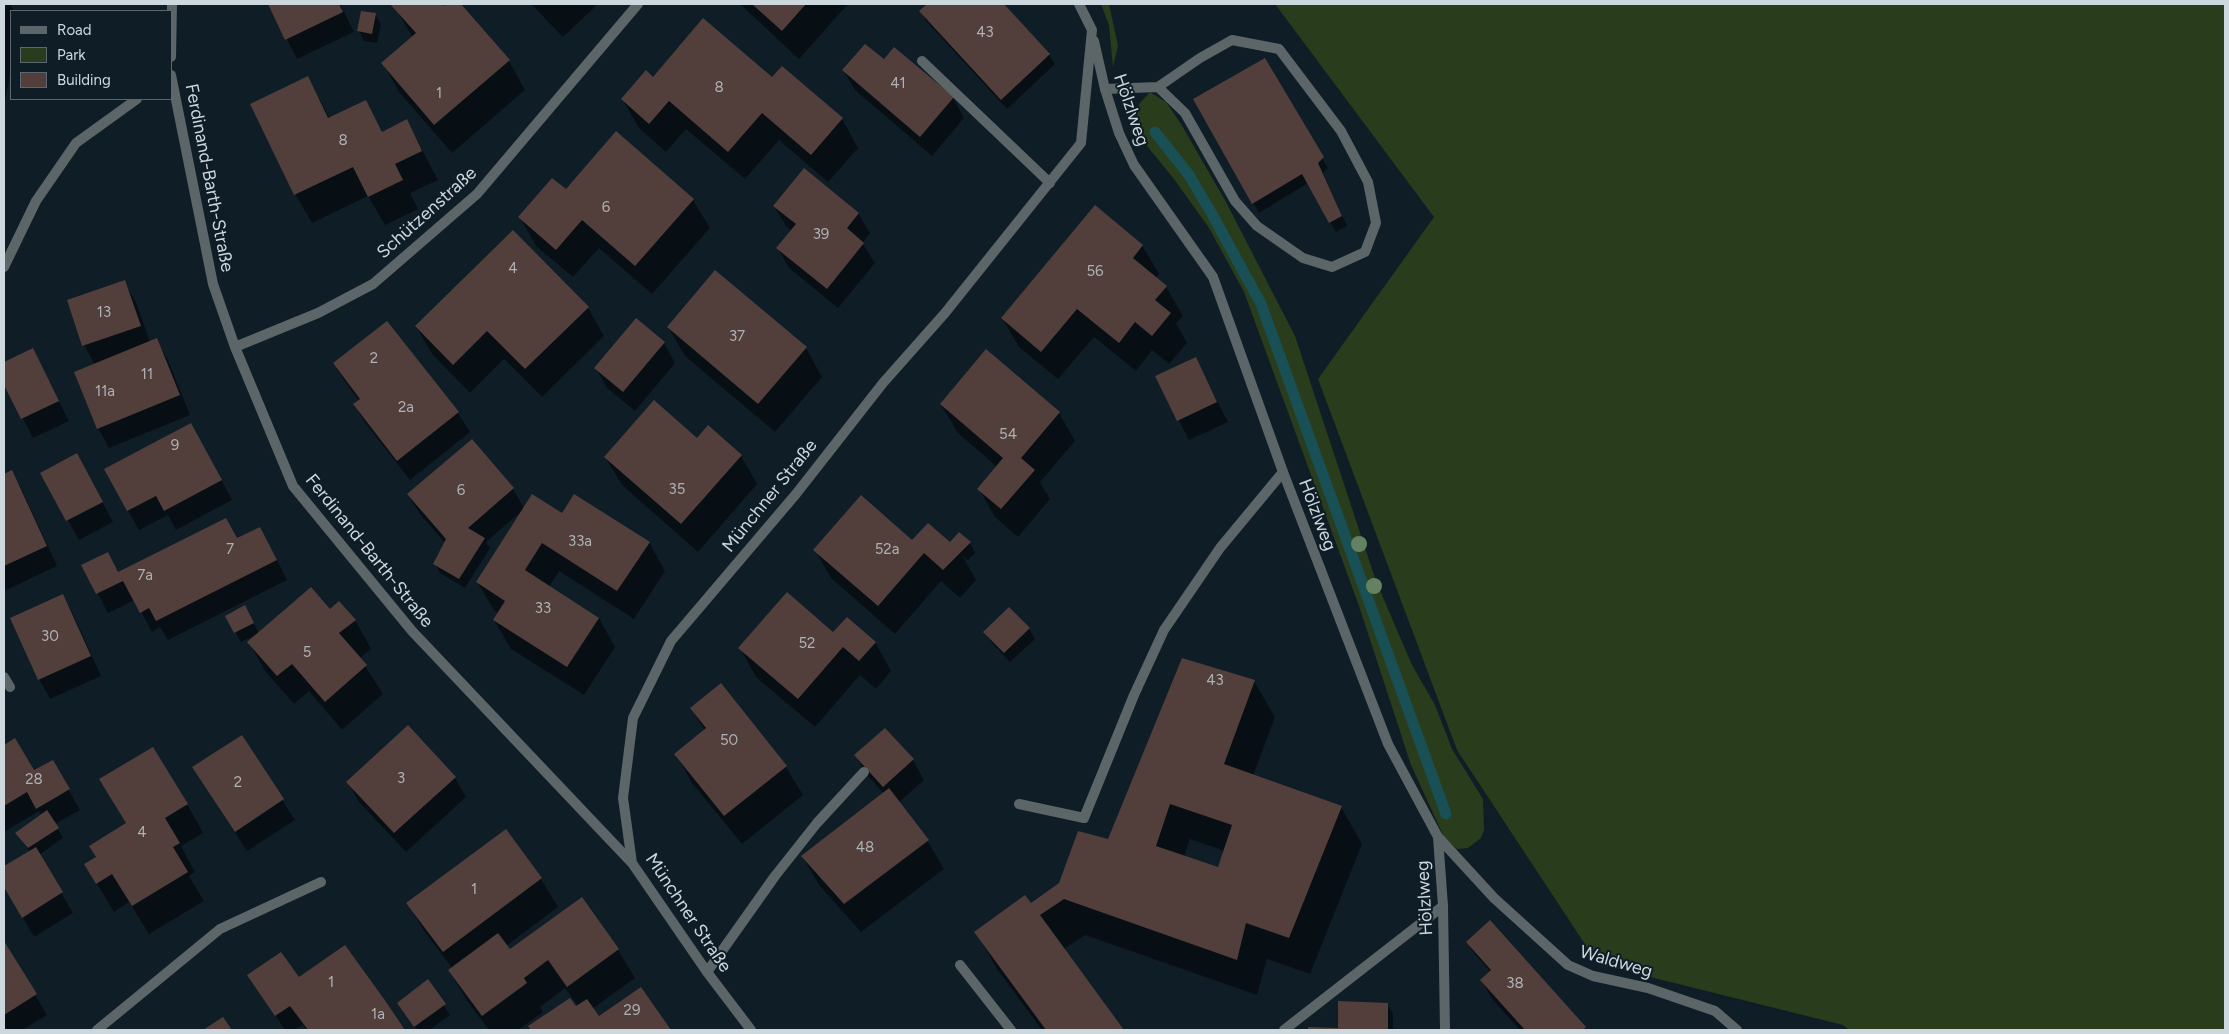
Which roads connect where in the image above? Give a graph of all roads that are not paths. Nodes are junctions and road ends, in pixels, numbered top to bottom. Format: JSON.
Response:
{"nodes":[{"id":1,"x":638,"y":4,"type":"edge"},
{"id":2,"x":1079,"y":4,"type":"edge"},
{"id":3,"x":1092,"y":30,"type":"junction"},
{"id":4,"x":922,"y":61,"type":"dead end"},
{"id":5,"x":172,"y":79,"type":"edge"},
{"id":6,"x":1158,"y":87,"type":"junction"},
{"id":7,"x":1104,"y":89,"type":"junction"},
{"id":8,"x":136,"y":100,"type":"edge"},
{"id":9,"x":1050,"y":183,"type":"junction"},
{"id":10,"x":4,"y":268,"type":"edge"},
{"id":11,"x":235,"y":347,"type":"junction"},
{"id":12,"x":1283,"y":472,"type":"junction"},
{"id":13,"x":4,"y":677,"type":"edge"},
{"id":14,"x":10,"y":687,"type":"dead end"},
{"id":15,"x":864,"y":772,"type":"dead end"},
{"id":16,"x":1019,"y":804,"type":"dead end"},
{"id":17,"x":1438,"y":837,"type":"junction"},
{"id":18,"x":632,"y":863,"type":"junction"},
{"id":19,"x":321,"y":882,"type":"dead end"},
{"id":20,"x":1443,"y":906,"type":"junction"},
{"id":21,"x":960,"y":966,"type":"dead end"},
{"id":22,"x":707,"y":972,"type":"junction"},
{"id":23,"x":96,"y":1030,"type":"edge"},
{"id":24,"x":751,"y":1030,"type":"edge"},
{"id":25,"x":1011,"y":1030,"type":"edge"},
{"id":26,"x":1284,"y":1030,"type":"edge"},
{"id":27,"x":1445,"y":1030,"type":"edge"},
{"id":28,"x":1737,"y":1030,"type":"edge"}],
"edges":[{"from":1,"to":11,"type":"street","name":"Schützenstraße"},
{"from":2,"to":3,"type":"street"},
{"from":3,"to":7,"type":"street","name":"Hölzlweg"},
{"from":3,"to":9,"type":"street","name":"Münchner Straße"},
{"from":4,"to":9,"type":"street"},
{"from":5,"to":11,"type":"street","name":"Ferdinand-Barth-Straße"},
{"from":6,"to":6,"type":"street"},
{"from":6,"to":7,"type":"street"},
{"from":7,"to":12,"type":"street","name":"Hölzlweg"},
{"from":8,"to":10,"type":"street"},
{"from":9,"to":18,"type":"street","name":"Münchner Straße"},
{"from":11,"to":18,"type":"street","name":"Ferdinand-Barth-Straße"},
{"from":12,"to":16,"type":"street"},
{"from":12,"to":17,"type":"street","name":"Hölzlweg"},
{"from":13,"to":14,"type":"street"},
{"from":15,"to":22,"type":"street"},
{"from":17,"to":20,"type":"street","name":"Hölzlweg"},
{"from":17,"to":28,"type":"street","name":"Waldweg"},
{"from":18,"to":22,"type":"street","name":"Münchner Straße"},
{"from":19,"to":23,"type":"street"},
{"from":20,"to":26,"type":"street"},
{"from":20,"to":27,"type":"street","name":"Hölzlweg"},
{"from":21,"to":25,"type":"street"},
{"from":22,"to":24,"type":"street","name":"Münchner Straße"}]}
